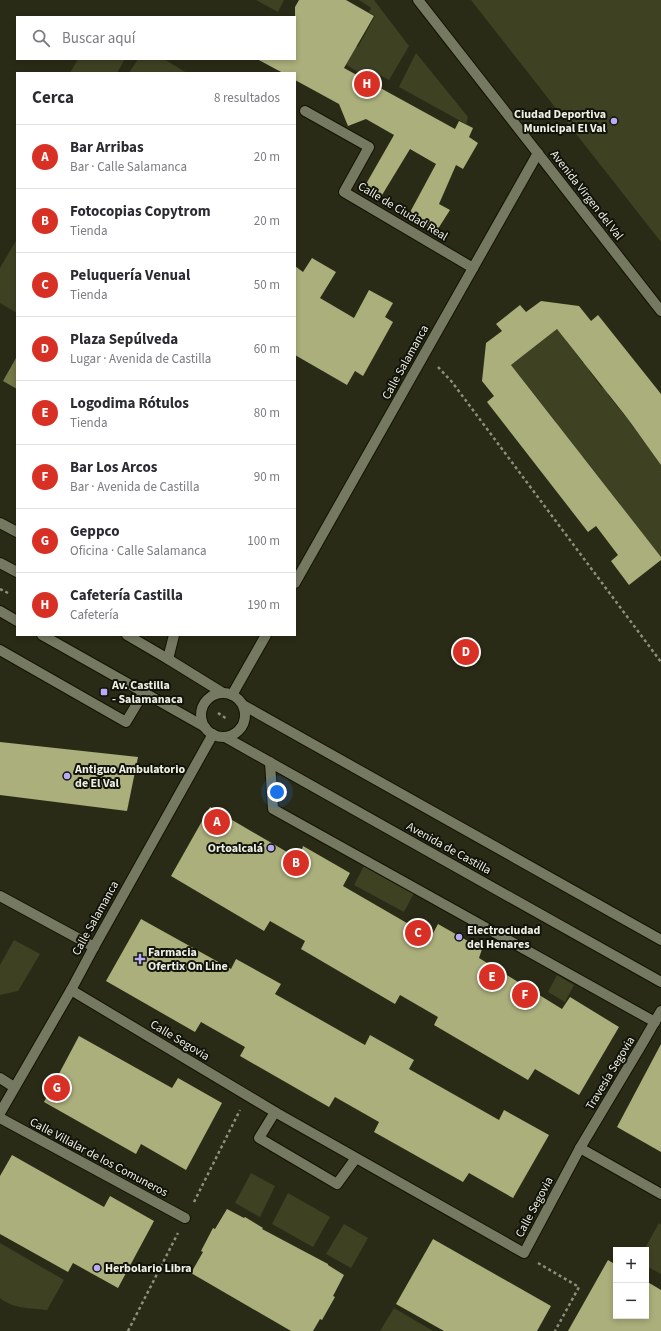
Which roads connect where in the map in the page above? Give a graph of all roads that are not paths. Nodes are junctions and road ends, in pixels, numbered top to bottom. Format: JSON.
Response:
{"nodes":[{"id":1,"x":418,"y":0,"type":"edge"},
{"id":2,"x":305,"y":111,"type":"dead end"},
{"id":3,"x":538,"y":153,"type":"junction"},
{"id":4,"x":473,"y":268,"type":"junction"},
{"id":5,"x":661,"y":311,"type":"edge"},
{"id":6,"x":0,"y":523,"type":"edge"},
{"id":7,"x":16,"y":531,"type":"edge"},
{"id":8,"x":0,"y":563,"type":"edge"},
{"id":9,"x":16,"y":571,"type":"edge"},
{"id":10,"x":296,"y":581,"type":"edge"},
{"id":11,"x":0,"y":611,"type":"edge"},
{"id":12,"x":16,"y":620,"type":"edge"},
{"id":13,"x":44,"y":636,"type":"edge"},
{"id":14,"x":129,"y":636,"type":"edge"},
{"id":15,"x":174,"y":636,"type":"edge"},
{"id":16,"x":265,"y":636,"type":"edge"},
{"id":17,"x":0,"y":650,"type":"edge"},
{"id":18,"x":168,"y":659,"type":"junction"},
{"id":19,"x":144,"y":692,"type":"junction"},
{"id":20,"x":228,"y":694,"type":"junction"},
{"id":21,"x":242,"y":705,"type":"junction"},
{"id":22,"x":205,"y":727,"type":"junction"},
{"id":23,"x":213,"y":734,"type":"junction"},
{"id":24,"x":224,"y":736,"type":"junction"},
{"id":25,"x":270,"y":762,"type":"junction"},
{"id":26,"x":0,"y":896,"type":"edge"},
{"id":27,"x":661,"y":940,"type":"edge"},
{"id":28,"x":94,"y":947,"type":"junction"},
{"id":29,"x":661,"y":982,"type":"edge"},
{"id":30,"x":71,"y":990,"type":"junction"},
{"id":31,"x":661,"y":1011,"type":"edge"},
{"id":32,"x":655,"y":1022,"type":"junction"},
{"id":33,"x":0,"y":1078,"type":"edge"},
{"id":34,"x":14,"y":1087,"type":"junction"},
{"id":35,"x":275,"y":1112,"type":"junction"},
{"id":36,"x":0,"y":1114,"type":"edge"},
{"id":37,"x":0,"y":1118,"type":"edge"},
{"id":38,"x":580,"y":1148,"type":"junction"},
{"id":39,"x":356,"y":1158,"type":"junction"},
{"id":40,"x":661,"y":1194,"type":"edge"},
{"id":41,"x":185,"y":1218,"type":"dead end"}],
"edges":[{"from":1,"to":3,"type":"street","name":"Avenida Virgen del Val"},
{"from":2,"to":4,"type":"street","name":"Calle de Ciudad Real"},
{"from":3,"to":4,"type":"street","name":"Calle Salamanca"},
{"from":3,"to":5,"type":"street","name":"Avenida Virgen del Val"},
{"from":4,"to":10,"type":"street","name":"Calle Salamanca"},
{"from":6,"to":7,"type":"street"},
{"from":8,"to":9,"type":"street"},
{"from":11,"to":12,"type":"street"},
{"from":13,"to":19,"type":"street"},
{"from":14,"to":18,"type":"street","name":"Avenida de Castilla"},
{"from":15,"to":18,"type":"street"},
{"from":16,"to":20,"type":"street"},
{"from":17,"to":19,"type":"street"},
{"from":18,"to":20,"type":"street","name":"Avenida de Castilla"},
{"from":19,"to":22,"type":"street"},
{"from":20,"to":21,"type":"street","name":"Avenida de Castilla"},
{"from":20,"to":22,"type":"street"},
{"from":21,"to":24,"type":"street"},
{"from":21,"to":27,"type":"street","name":"Avenida de Castilla"},
{"from":22,"to":23,"type":"street"},
{"from":23,"to":24,"type":"street","name":"Avenida de Castilla"},
{"from":23,"to":28,"type":"street","name":"Calle Salamanca"},
{"from":24,"to":25,"type":"street","name":"Avenida de Castilla"},
{"from":25,"to":29,"type":"street","name":"Avenida de Castilla"},
{"from":25,"to":32,"type":"street"},
{"from":26,"to":28,"type":"street"},
{"from":28,"to":30,"type":"street","name":"Calle Salamanca"},
{"from":30,"to":34,"type":"street","name":"Calle Salamanca"},
{"from":30,"to":35,"type":"street","name":"Calle Segovia"},
{"from":31,"to":32,"type":"street","name":"Travesía Segovia"},
{"from":32,"to":38,"type":"street","name":"Travesía Segovia"},
{"from":33,"to":34,"type":"street"},
{"from":34,"to":36,"type":"street","name":"Calle Salamanca"},
{"from":35,"to":39,"type":"street","name":"Calle Segovia"},
{"from":35,"to":39,"type":"street"},
{"from":37,"to":41,"type":"street","name":"Calle Villalar de los Comuneros"},
{"from":38,"to":39,"type":"street","name":"Calle Segovia"},
{"from":38,"to":40,"type":"street"}]}
